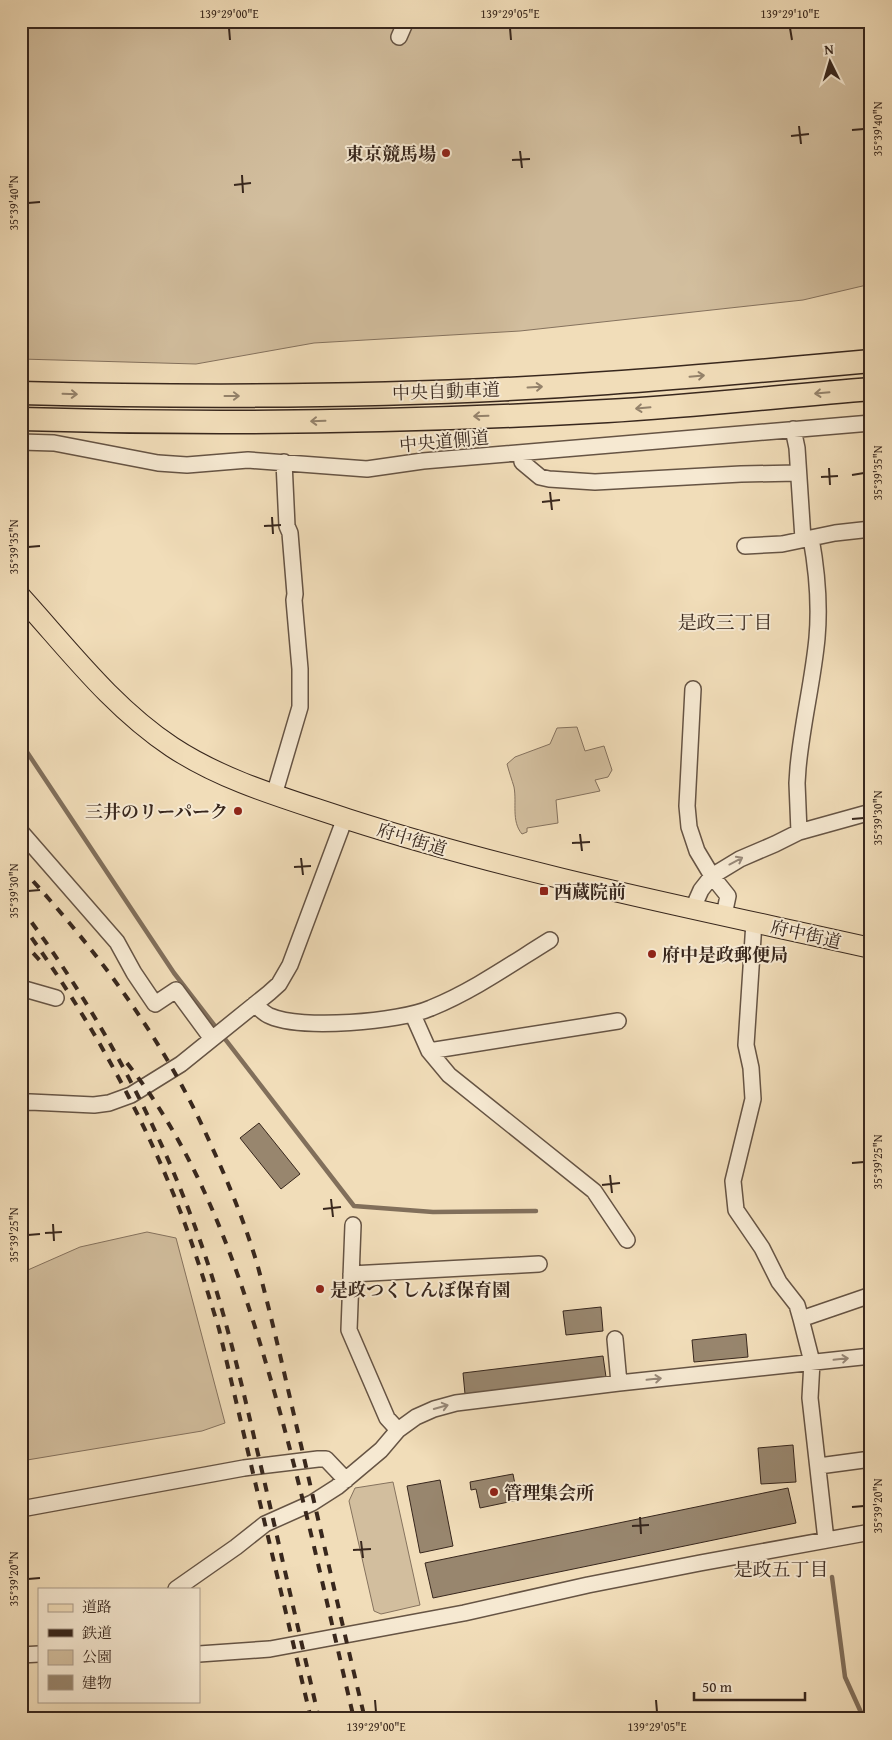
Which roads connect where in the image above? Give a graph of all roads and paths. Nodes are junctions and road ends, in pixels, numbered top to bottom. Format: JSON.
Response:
{"nodes":[{"id":1,"x":406,"y":21,"type":"edge"},
{"id":2,"x":400,"y":37,"type":"dead end"},
{"id":3,"x":871,"y":361,"type":"edge"},
{"id":4,"x":871,"y":389,"type":"edge"},
{"id":5,"x":21,"y":393,"type":"edge"},
{"id":6,"x":21,"y":419,"type":"edge"},
{"id":7,"x":871,"y":423,"type":"edge"},
{"id":8,"x":793,"y":429,"type":"junction"},
{"id":9,"x":21,"y":442,"type":"edge"},
{"id":10,"x":521,"y":453,"type":"junction"},
{"id":11,"x":284,"y":462,"type":"junction"},
{"id":12,"x":798,"y":473,"type":"junction"},
{"id":13,"x":871,"y":529,"type":"edge"},
{"id":14,"x":807,"y":538,"type":"junction"},
{"id":15,"x":745,"y":546,"type":"dead end"},
{"id":16,"x":21,"y":597,"type":"edge"},
{"id":17,"x":693,"y":689,"type":"dead end"},
{"id":18,"x":274,"y":795,"type":"junction"},
{"id":19,"x":871,"y":812,"type":"edge"},
{"id":20,"x":346,"y":818,"type":"junction"},
{"id":21,"x":21,"y":832,"type":"edge"},
{"id":22,"x":799,"y":832,"type":"junction"},
{"id":23,"x":712,"y":876,"type":"junction"},
{"id":24,"x":693,"y":908,"type":"junction"},
{"id":25,"x":724,"y":915,"type":"junction"},
{"id":26,"x":754,"y":922,"type":"junction"},
{"id":27,"x":550,"y":940,"type":"dead end"},
{"id":28,"x":871,"y":948,"type":"edge"},
{"id":29,"x":21,"y":988,"type":"edge"},
{"id":30,"x":56,"y":998,"type":"dead end"},
{"id":31,"x":255,"y":1004,"type":"junction"},
{"id":32,"x":413,"y":1015,"type":"junction"},
{"id":33,"x":618,"y":1020,"type":"dead end"},
{"id":34,"x":217,"y":1035,"type":"junction"},
{"id":35,"x":429,"y":1051,"type":"junction"},
{"id":36,"x":21,"y":1103,"type":"edge"},
{"id":37,"x":353,"y":1225,"type":"dead end"},
{"id":38,"x":627,"y":1240,"type":"dead end"},
{"id":39,"x":539,"y":1264,"type":"dead end"},
{"id":40,"x":351,"y":1274,"type":"junction"},
{"id":41,"x":871,"y":1295,"type":"edge"},
{"id":42,"x":801,"y":1319,"type":"junction"},
{"id":43,"x":615,"y":1339,"type":"dead end"},
{"id":44,"x":871,"y":1356,"type":"edge"},
{"id":45,"x":812,"y":1362,"type":"junction"},
{"id":46,"x":620,"y":1383,"type":"junction"},
{"id":47,"x":398,"y":1430,"type":"junction"},
{"id":48,"x":871,"y":1459,"type":"edge"},
{"id":49,"x":819,"y":1466,"type":"junction"},
{"id":50,"x":346,"y":1480,"type":"junction"},
{"id":51,"x":21,"y":1509,"type":"edge"},
{"id":52,"x":871,"y":1532,"type":"edge"},
{"id":53,"x":826,"y":1540,"type":"junction"},
{"id":54,"x":177,"y":1588,"type":"edge"},
{"id":55,"x":38,"y":1654,"type":"edge"},
{"id":56,"x":200,"y":1654,"type":"edge"},
{"id":57,"x":21,"y":1656,"type":"edge"}],
"edges":[{"from":1,"to":2,"type":"street"},
{"from":5,"to":3,"type":"highway","name":"中央自動車道","one_way":true},
{"from":4,"to":6,"type":"highway","name":"中央自動車道","one_way":true},
{"from":7,"to":8,"type":"street","name":"中央道側道"},
{"from":8,"to":10,"type":"street","name":"中央道側道"},
{"from":8,"to":12,"type":"street"},
{"from":9,"to":11,"type":"street","name":"中央道側道"},
{"from":10,"to":11,"type":"street","name":"中央道側道"},
{"from":10,"to":12,"type":"street"},
{"from":11,"to":18,"type":"street"},
{"from":12,"to":14,"type":"street"},
{"from":13,"to":14,"type":"street"},
{"from":14,"to":15,"type":"street"},
{"from":14,"to":22,"type":"street"},
{"from":16,"to":18,"type":"main road","name":"府中街道"},
{"from":17,"to":23,"type":"street"},
{"from":18,"to":20,"type":"main road","name":"府中街道"},
{"from":19,"to":22,"type":"street"},
{"from":20,"to":24,"type":"main road","name":"府中街道"},
{"from":20,"to":31,"type":"street"},
{"from":21,"to":34,"type":"street"},
{"from":23,"to":22,"type":"street","one_way":true},
{"from":23,"to":24,"type":"street"},
{"from":23,"to":25,"type":"street"},
{"from":24,"to":25,"type":"main road","name":"府中街道"},
{"from":25,"to":26,"type":"main road","name":"府中街道"},
{"from":26,"to":28,"type":"main road","name":"府中街道"},
{"from":26,"to":42,"type":"street"},
{"from":27,"to":32,"type":"street"},
{"from":29,"to":30,"type":"street"},
{"from":31,"to":32,"type":"street"},
{"from":31,"to":34,"type":"street"},
{"from":32,"to":35,"type":"street"},
{"from":33,"to":35,"type":"street"},
{"from":34,"to":36,"type":"street"},
{"from":35,"to":38,"type":"street"},
{"from":37,"to":40,"type":"street"},
{"from":39,"to":40,"type":"street"},
{"from":40,"to":47,"type":"street"},
{"from":41,"to":42,"type":"street"},
{"from":42,"to":45,"type":"street"},
{"from":43,"to":46,"type":"street"},
{"from":45,"to":44,"type":"street","one_way":true},
{"from":46,"to":45,"type":"street","one_way":true},
{"from":45,"to":49,"type":"street"},
{"from":47,"to":46,"type":"street","one_way":true},
{"from":47,"to":50,"type":"street"},
{"from":48,"to":49,"type":"street"},
{"from":49,"to":53,"type":"street"},
{"from":50,"to":51,"type":"street"},
{"from":50,"to":54,"type":"street"},
{"from":52,"to":53,"type":"street"},
{"from":53,"to":56,"type":"street"},
{"from":55,"to":57,"type":"street"}]}
